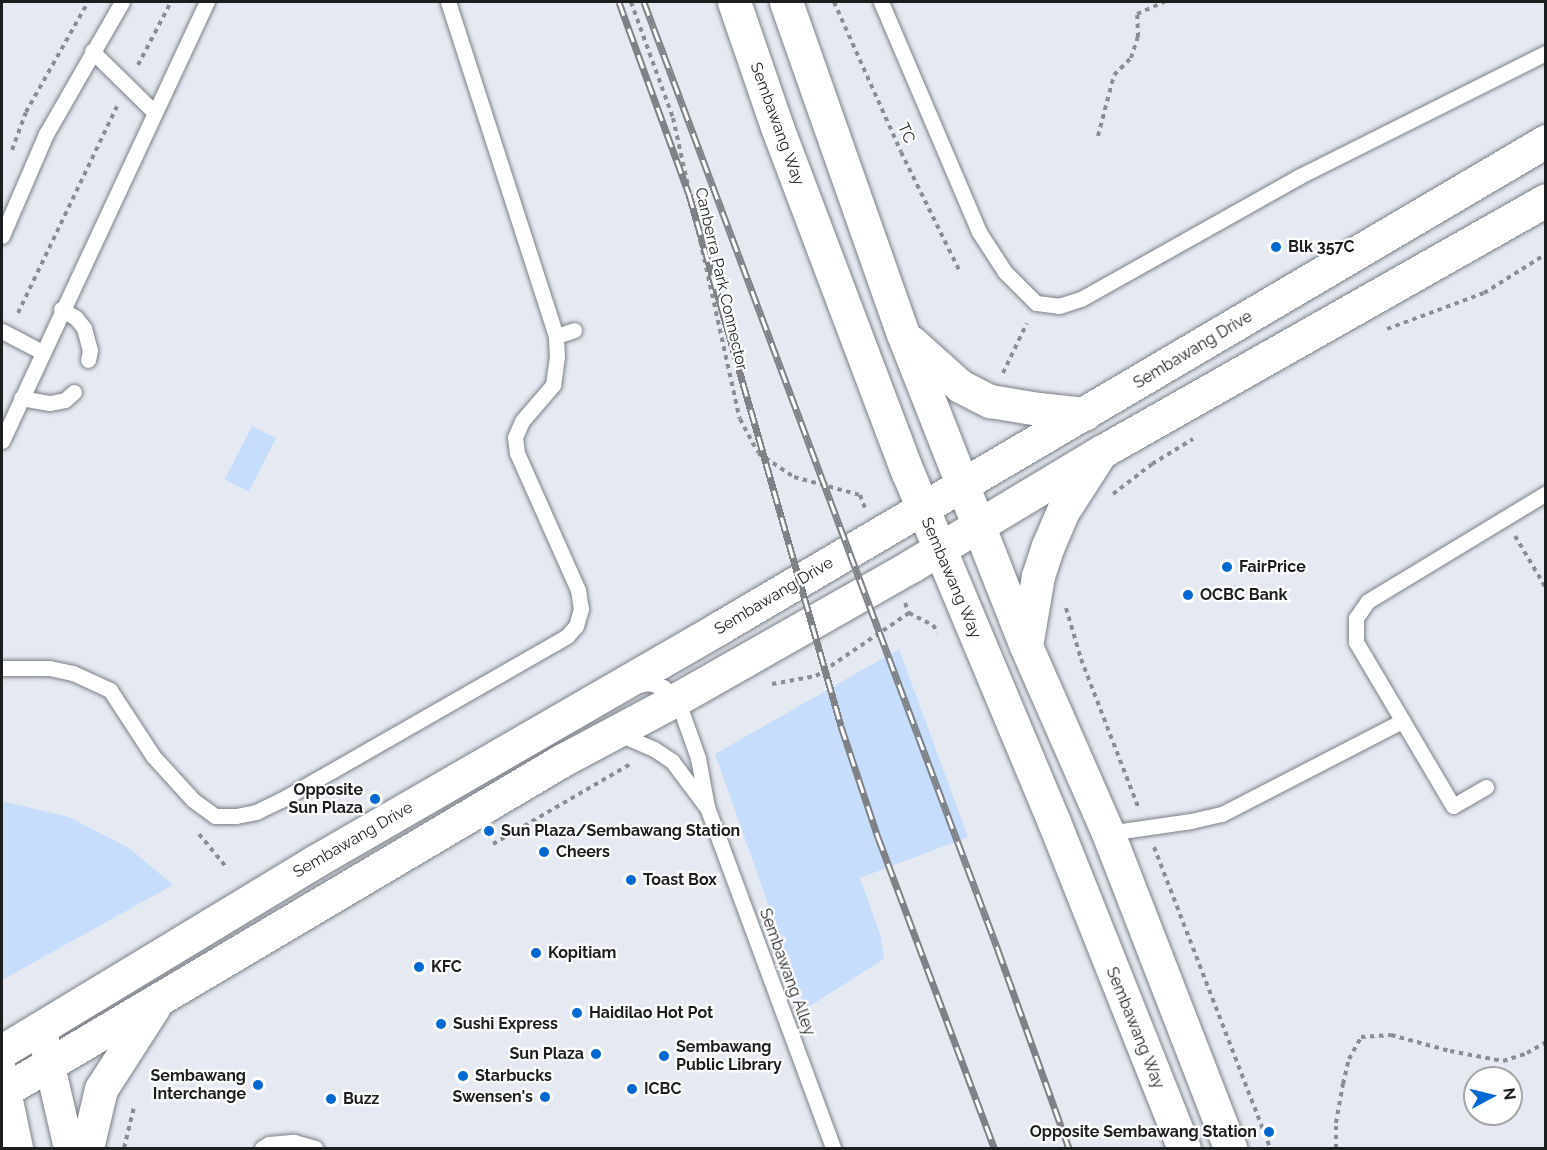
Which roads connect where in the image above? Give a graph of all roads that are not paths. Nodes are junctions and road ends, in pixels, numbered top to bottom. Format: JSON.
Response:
{"nodes":[{"id":1,"x":122,"y":2,"type":"edge"},
{"id":2,"x":207,"y":2,"type":"edge"},
{"id":3,"x":448,"y":2,"type":"edge"},
{"id":4,"x":734,"y":2,"type":"edge"},
{"id":5,"x":786,"y":2,"type":"edge"},
{"id":6,"x":881,"y":2,"type":"edge"},
{"id":7,"x":805,"y":48,"type":"junction"},
{"id":8,"x":92,"y":51,"type":"junction"},
{"id":9,"x":1545,"y":53,"type":"edge"},
{"id":10,"x":154,"y":112,"type":"junction"},
{"id":11,"x":777,"y":127,"type":"junction"},
{"id":12,"x":1545,"y":141,"type":"edge"},
{"id":13,"x":1545,"y":200,"type":"edge"},
{"id":14,"x":2,"y":236,"type":"edge"},
{"id":15,"x":61,"y":309,"type":"junction"},
{"id":16,"x":574,"y":330,"type":"dead end"},
{"id":17,"x":5,"y":333,"type":"edge"},
{"id":18,"x":903,"y":334,"type":"junction"},
{"id":19,"x":556,"y":336,"type":"junction"},
{"id":20,"x":42,"y":352,"type":"junction"},
{"id":21,"x":88,"y":360,"type":"dead end"},
{"id":22,"x":74,"y":392,"type":"dead end"},
{"id":23,"x":21,"y":398,"type":"junction"},
{"id":24,"x":1085,"y":414,"type":"junction"},
{"id":25,"x":2,"y":441,"type":"edge"},
{"id":26,"x":1101,"y":452,"type":"junction"},
{"id":27,"x":964,"y":484,"type":"junction"},
{"id":28,"x":1545,"y":494,"type":"edge"},
{"id":29,"x":922,"y":509,"type":"junction"},
{"id":30,"x":980,"y":525,"type":"junction"},
{"id":31,"x":939,"y":550,"type":"junction"},
{"id":32,"x":1026,"y":646,"type":"junction"},
{"id":33,"x":2,"y":668,"type":"edge"},
{"id":34,"x":610,"y":691,"type":"junction"},
{"id":35,"x":677,"y":699,"type":"junction"},
{"id":36,"x":1402,"y":721,"type":"junction"},
{"id":37,"x":613,"y":732,"type":"junction"},
{"id":38,"x":1486,"y":787,"type":"dead end"},
{"id":39,"x":707,"y":807,"type":"junction"},
{"id":40,"x":1108,"y":833,"type":"junction"},
{"id":41,"x":158,"y":1001,"type":"junction"},
{"id":42,"x":41,"y":1027,"type":"junction"},
{"id":43,"x":2,"y":1051,"type":"edge"},
{"id":44,"x":49,"y":1064,"type":"junction"},
{"id":45,"x":3,"y":1085,"type":"edge"},
{"id":46,"x":18,"y":1149,"type":"edge"},
{"id":47,"x":69,"y":1149,"type":"edge"},
{"id":48,"x":87,"y":1149,"type":"edge"},
{"id":49,"x":262,"y":1149,"type":"edge"},
{"id":50,"x":315,"y":1149,"type":"edge"},
{"id":51,"x":833,"y":1149,"type":"edge"},
{"id":52,"x":1184,"y":1149,"type":"edge"},
{"id":53,"x":1230,"y":1149,"type":"edge"}],
"edges":[{"from":1,"to":8,"type":"lane"},
{"from":2,"to":10,"type":"lane"},
{"from":3,"to":19,"type":"lane"},
{"from":4,"to":11,"type":"main road","name":"Sembawang Way"},
{"from":5,"to":7,"type":"main road"},
{"from":6,"to":9,"type":"lane"},
{"from":7,"to":11,"type":"main road"},
{"from":7,"to":18,"type":"main road"},
{"from":8,"to":10,"type":"lane"},
{"from":8,"to":14,"type":"lane"},
{"from":10,"to":15,"type":"lane"},
{"from":11,"to":29,"type":"main road","name":"Sembawang Way"},
{"from":12,"to":24,"type":"main road","name":"Sembawang Drive"},
{"from":13,"to":26,"type":"main road"},
{"from":15,"to":20,"type":"lane"},
{"from":15,"to":21,"type":"lane"},
{"from":16,"to":19,"type":"lane"},
{"from":17,"to":20,"type":"lane"},
{"from":18,"to":24,"type":"main road"},
{"from":18,"to":27,"type":"main road"},
{"from":19,"to":33,"type":"lane"},
{"from":20,"to":23,"type":"lane"},
{"from":22,"to":23,"type":"lane"},
{"from":23,"to":25,"type":"lane"},
{"from":24,"to":27,"type":"main road","name":"Sembawang Drive"},
{"from":26,"to":30,"type":"main road"},
{"from":26,"to":32,"type":"main road"},
{"from":27,"to":29,"type":"main road","name":"Sembawang Drive"},
{"from":27,"to":30,"type":"main road"},
{"from":28,"to":36,"type":"lane"},
{"from":29,"to":31,"type":"main road","name":"Sembawang Way"},
{"from":29,"to":34,"type":"main road","name":"Sembawang Drive"},
{"from":30,"to":31,"type":"main road"},
{"from":30,"to":32,"type":"main road"},
{"from":31,"to":35,"type":"main road"},
{"from":31,"to":52,"type":"main road","name":"Sembawang Way"},
{"from":32,"to":40,"type":"main road"},
{"from":34,"to":35,"type":"lane"},
{"from":34,"to":42,"type":"main road","name":"Sembawang Drive"},
{"from":35,"to":37,"type":"main road"},
{"from":35,"to":39,"type":"lane","name":"Sembawang Alley"},
{"from":36,"to":38,"type":"lane"},
{"from":36,"to":40,"type":"lane"},
{"from":37,"to":39,"type":"lane","name":"Sembawang Alley"},
{"from":37,"to":41,"type":"main road"},
{"from":39,"to":51,"type":"lane","name":"Sembawang Alley"},
{"from":40,"to":53,"type":"main road"},
{"from":41,"to":44,"type":"main road"},
{"from":41,"to":48,"type":"main road"},
{"from":42,"to":43,"type":"main road","name":"Sembawang Drive"},
{"from":42,"to":44,"type":"street"},
{"from":44,"to":45,"type":"main road"},
{"from":44,"to":47,"type":"street"},
{"from":45,"to":46,"type":"street"},
{"from":49,"to":50,"type":"lane"}]}
